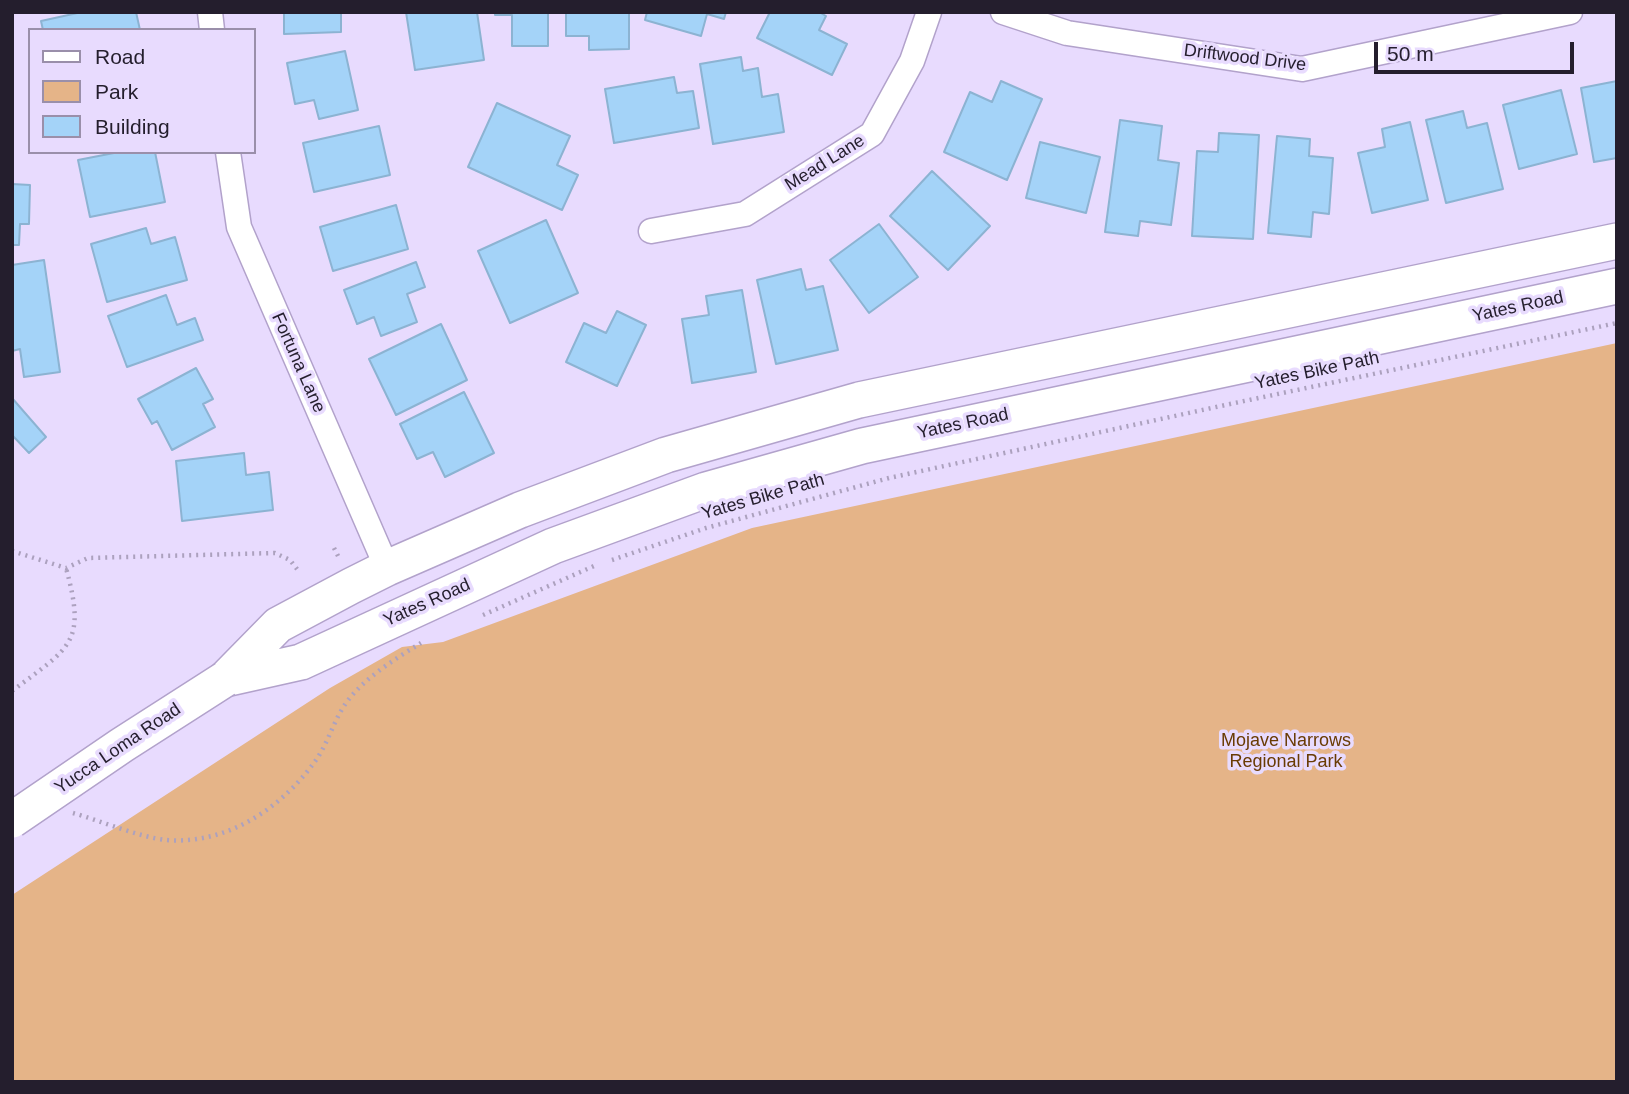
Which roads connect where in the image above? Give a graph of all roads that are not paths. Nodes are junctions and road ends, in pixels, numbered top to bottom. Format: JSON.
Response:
{"nodes":[{"id":1,"x":929,"y":12,"type":"edge"},
{"id":2,"x":1003,"y":12,"type":"edge"},
{"id":3,"x":1570,"y":12,"type":"edge"},
{"id":4,"x":229,"y":154,"type":"edge"},
{"id":5,"x":652,"y":231,"type":"dead end"},
{"id":6,"x":1617,"y":241,"type":"edge"},
{"id":7,"x":1617,"y":286,"type":"edge"},
{"id":8,"x":387,"y":568,"type":"junction"},
{"id":9,"x":335,"y":644,"type":"joint"},
{"id":10,"x":225,"y":678,"type":"junction"},
{"id":11,"x":12,"y":820,"type":"edge"}],
"edges":[{"from":1,"to":5,"type":"street","name":"Mead Lane"},
{"from":2,"to":3,"type":"street","name":"Driftwood Drive"},
{"from":4,"to":8,"type":"street","name":"Fortuna Lane"},
{"from":6,"to":8,"type":"main road"},
{"from":7,"to":9,"type":"main road","name":"Yates Road"},
{"from":8,"to":10,"type":"main road","name":"Yucca Loma Road"},
{"from":9,"to":10,"type":"main road","name":"Yucca Loma Road"},
{"from":10,"to":11,"type":"main road","name":"Yucca Loma Road","bridge":true}]}
